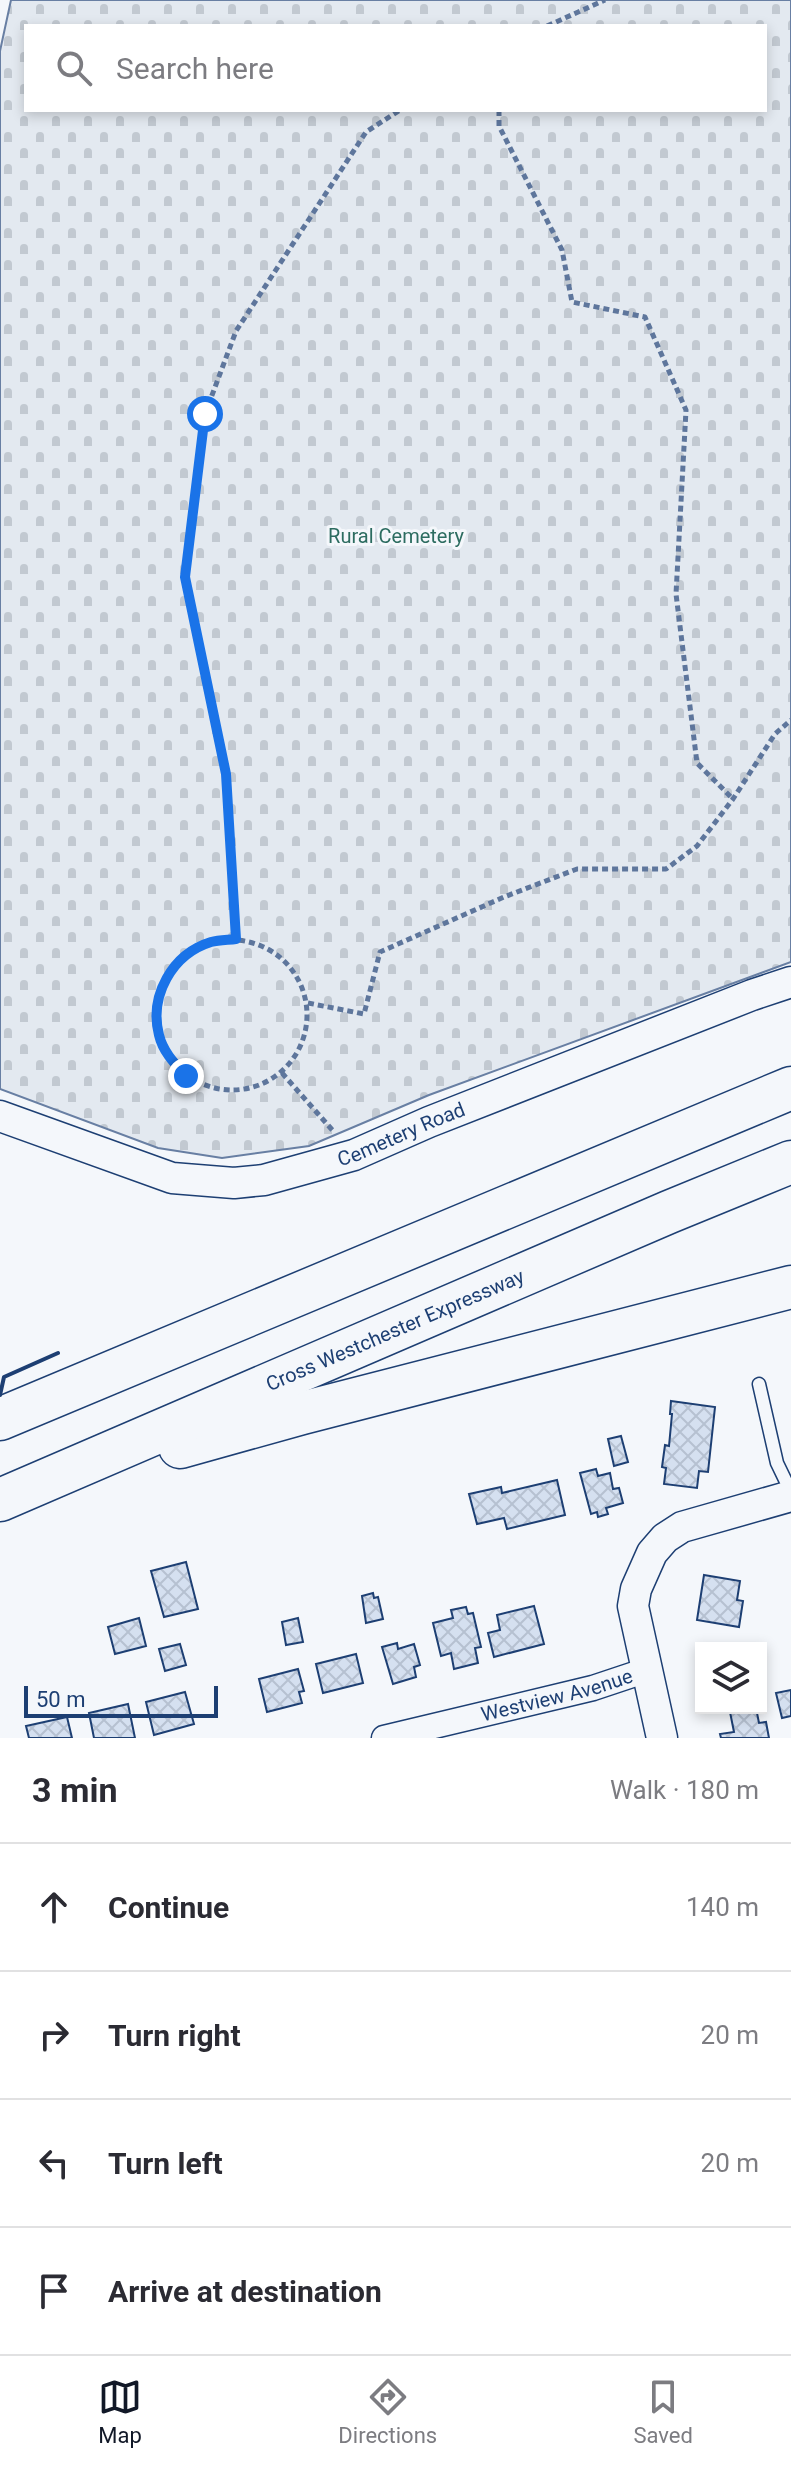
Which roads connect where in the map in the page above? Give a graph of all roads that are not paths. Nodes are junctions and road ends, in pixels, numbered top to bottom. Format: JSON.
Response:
{"nodes":[{"id":1,"x":791,"y":982,"type":"edge"},
{"id":2,"x":791,"y":1088,"type":"edge"},
{"id":3,"x":0,"y":1116,"type":"edge"},
{"id":4,"x":791,"y":1162,"type":"edge"},
{"id":5,"x":791,"y":1287,"type":"edge"},
{"id":6,"x":759,"y":1384,"type":"dead end"},
{"id":7,"x":0,"y":1419,"type":"edge"},
{"id":8,"x":791,"y":1494,"type":"edge"},
{"id":9,"x":3,"y":1499,"type":"edge"},
{"id":10,"x":647,"y":1670,"type":"junction"},
{"id":11,"x":384,"y":1738,"type":"edge"},
{"id":12,"x":662,"y":1738,"type":"edge"}],
"edges":[{"from":1,"to":3,"type":"street","name":"Cemetery Road"},
{"from":2,"to":7,"type":"highway"},
{"from":4,"to":9,"type":"highway","name":"Cross Westchester Expressway"},
{"from":5,"to":9,"type":"highway"},
{"from":6,"to":8,"type":"lane"},
{"from":8,"to":10,"type":"street","name":"Westview Avenue"},
{"from":10,"to":11,"type":"street","name":"Westview Avenue"},
{"from":10,"to":12,"type":"street"}]}
